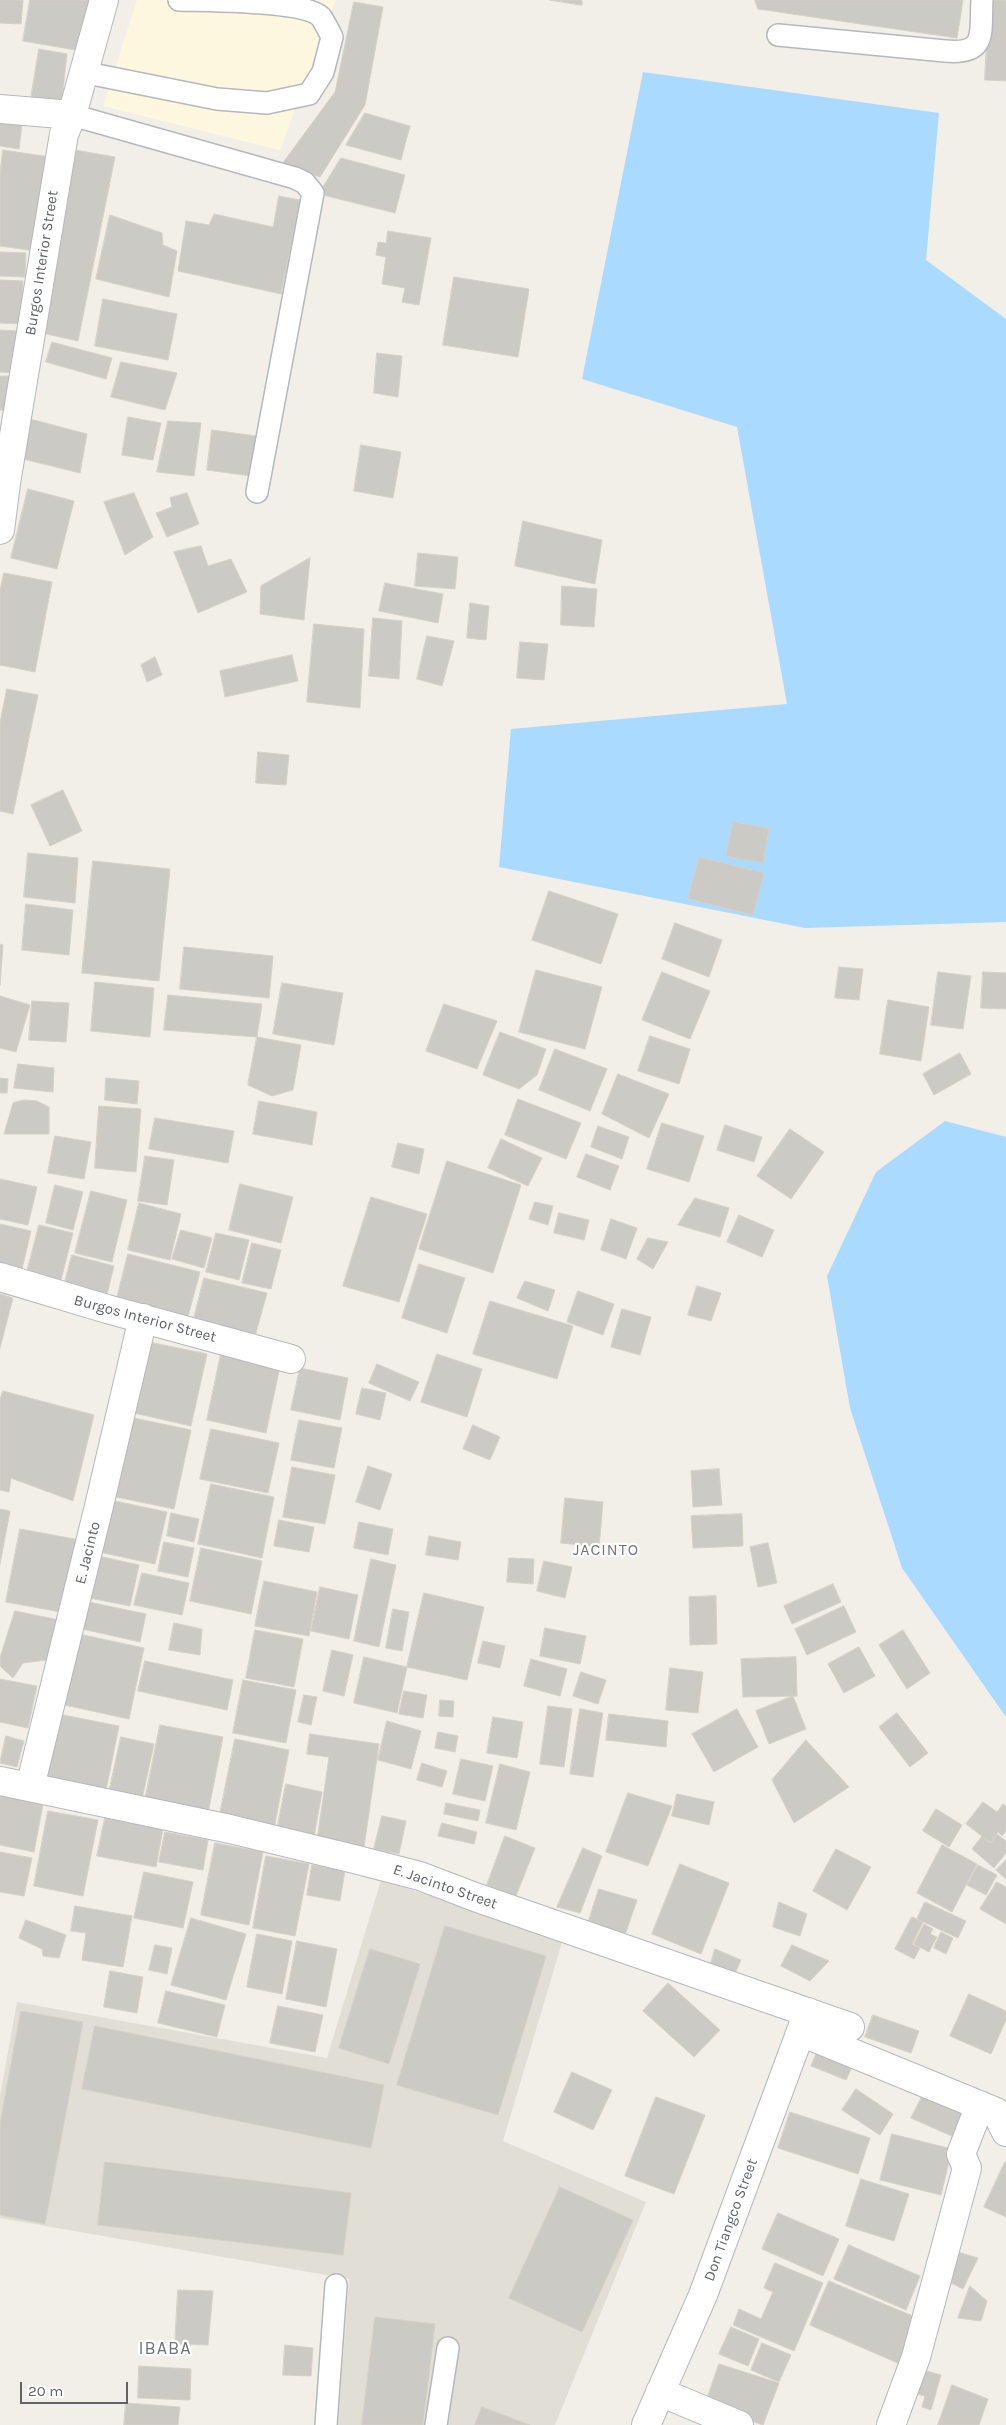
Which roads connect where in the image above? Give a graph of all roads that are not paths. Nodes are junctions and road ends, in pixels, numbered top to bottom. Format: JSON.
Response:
{"nodes":[{"id":1,"x":104,"y":0,"type":"edge"},
{"id":2,"x":179,"y":0,"type":"edge"},
{"id":3,"x":982,"y":0,"type":"edge"},
{"id":4,"x":778,"y":35,"type":"dead end"},
{"id":5,"x":82,"y":72,"type":"junction"},
{"id":6,"x":0,"y":109,"type":"edge"},
{"id":7,"x":72,"y":115,"type":"junction"},
{"id":8,"x":257,"y":492,"type":"dead end"},
{"id":9,"x":0,"y":530,"type":"edge"},
{"id":10,"x":0,"y":1277,"type":"edge"},
{"id":11,"x":143,"y":1318,"type":"junction"},
{"id":12,"x":291,"y":1359,"type":"dead end"},
{"id":13,"x":0,"y":1781,"type":"edge"},
{"id":14,"x":30,"y":1787,"type":"junction"},
{"id":15,"x":804,"y":2022,"type":"junction"},
{"id":16,"x":850,"y":2027,"type":"dead end"},
{"id":17,"x":980,"y":2104,"type":"junction"},
{"id":18,"x":1006,"y":2132,"type":"edge"},
{"id":19,"x":336,"y":2285,"type":"dead end"},
{"id":20,"x":448,"y":2348,"type":"dead end"},
{"id":21,"x":660,"y":2392,"type":"junction"},
{"id":22,"x":326,"y":2425,"type":"edge"},
{"id":23,"x":436,"y":2425,"type":"edge"},
{"id":24,"x":646,"y":2425,"type":"edge"},
{"id":25,"x":739,"y":2425,"type":"edge"},
{"id":26,"x":890,"y":2425,"type":"edge"}],
"edges":[{"from":1,"to":5,"type":"street","name":"Burgos Interior Street"},
{"from":2,"to":5,"type":"lane"},
{"from":3,"to":4,"type":"lane"},
{"from":5,"to":7,"type":"street","name":"Burgos Interior Street"},
{"from":6,"to":7,"type":"street"},
{"from":7,"to":8,"type":"lane"},
{"from":7,"to":9,"type":"street","name":"Burgos Interior Street"},
{"from":10,"to":11,"type":"street","name":"Burgos Interior Street"},
{"from":11,"to":12,"type":"street","name":"Burgos Interior Street"},
{"from":11,"to":14,"type":"street","name":"E. Jacinto"},
{"from":13,"to":14,"type":"street","name":"E. Jacinto Street"},
{"from":14,"to":15,"type":"street","name":"E. Jacinto Street"},
{"from":15,"to":16,"type":"street","name":"E. Jacinto Street"},
{"from":15,"to":17,"type":"street"},
{"from":15,"to":21,"type":"street","name":"Don Tiangco Street"},
{"from":17,"to":18,"type":"street"},
{"from":17,"to":26,"type":"street"},
{"from":19,"to":22,"type":"lane"},
{"from":20,"to":23,"type":"lane"},
{"from":21,"to":24,"type":"street","name":"Don Tiangco Street"},
{"from":21,"to":25,"type":"street"}]}
